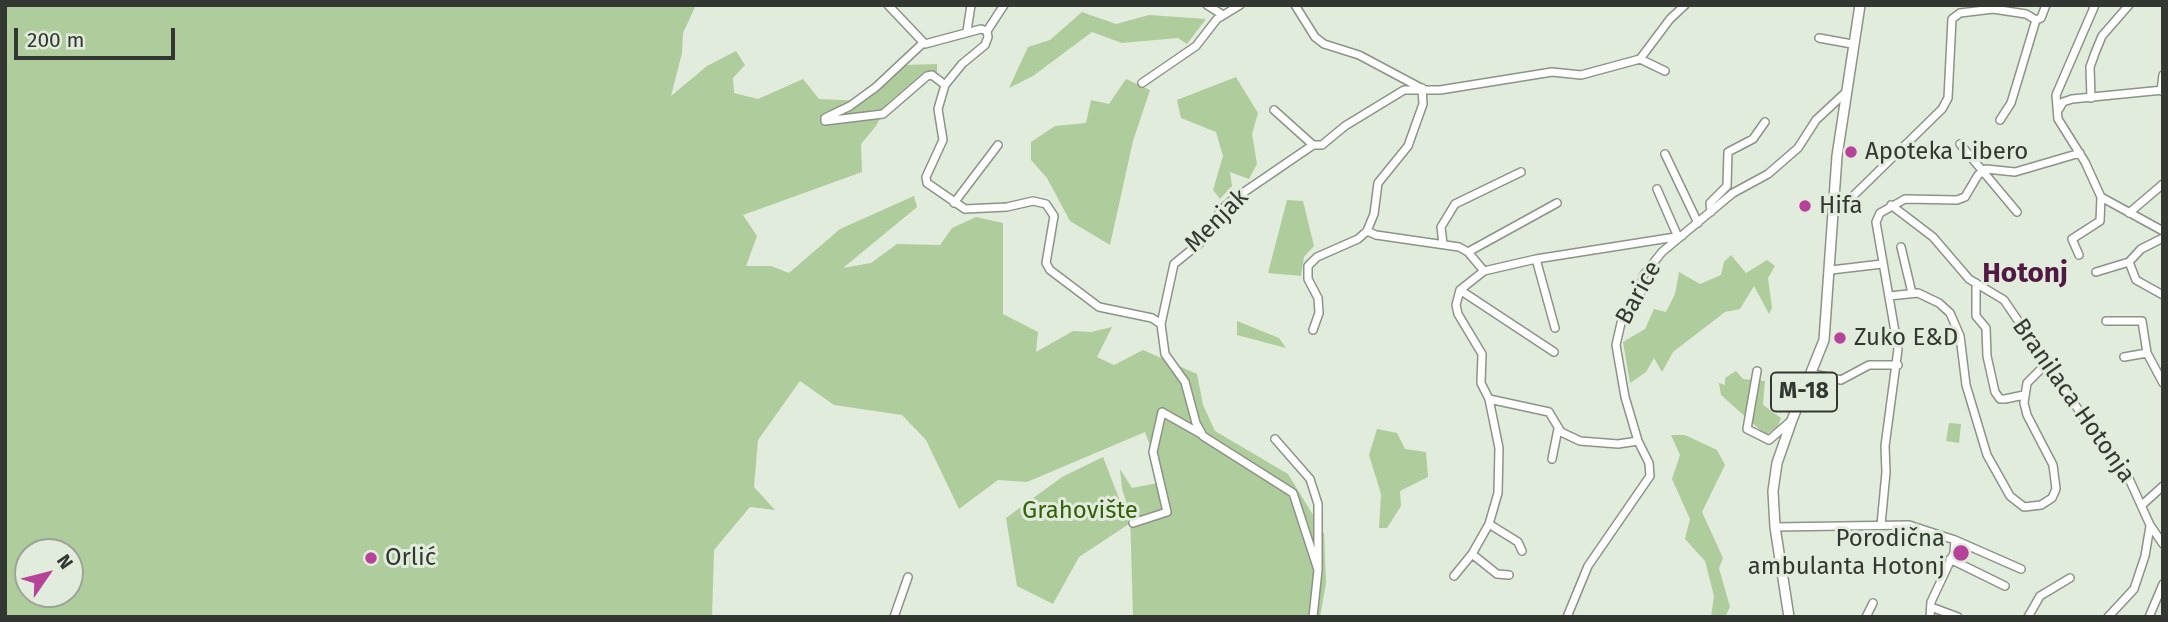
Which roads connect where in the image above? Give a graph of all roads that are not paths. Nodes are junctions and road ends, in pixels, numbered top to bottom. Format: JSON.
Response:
{"nodes":[{"id":1,"x":888,"y":5,"type":"edge"},
{"id":2,"x":971,"y":5,"type":"edge"},
{"id":3,"x":1003,"y":5,"type":"edge"},
{"id":4,"x":1207,"y":5,"type":"edge"},
{"id":5,"x":1240,"y":5,"type":"edge"},
{"id":6,"x":1295,"y":5,"type":"edge"},
{"id":7,"x":1685,"y":5,"type":"edge"},
{"id":8,"x":2046,"y":5,"type":"edge"},
{"id":9,"x":2095,"y":5,"type":"edge"},
{"id":10,"x":2129,"y":5,"type":"edge"},
{"id":11,"x":1859,"y":6,"type":"edge"},
{"id":12,"x":1993,"y":7,"type":"edge"},
{"id":13,"x":1223,"y":15,"type":"junction"},
{"id":14,"x":2036,"y":20,"type":"junction"},
{"id":15,"x":967,"y":31,"type":"junction"},
{"id":16,"x":987,"y":31,"type":"junction"},
{"id":17,"x":1819,"y":38,"type":"dead end"},
{"id":18,"x":923,"y":43,"type":"junction"},
{"id":19,"x":1852,"y":44,"type":"junction"},
{"id":20,"x":1640,"y":59,"type":"junction"},
{"id":21,"x":1665,"y":71,"type":"dead end"},
{"id":22,"x":2163,"y":75,"type":"edge"},
{"id":23,"x":1142,"y":83,"type":"dead end"},
{"id":24,"x":945,"y":85,"type":"junction"},
{"id":25,"x":1422,"y":88,"type":"junction"},
{"id":26,"x":2162,"y":90,"type":"edge"},
{"id":27,"x":1845,"y":93,"type":"junction"},
{"id":28,"x":2091,"y":98,"type":"junction"},
{"id":29,"x":2058,"y":109,"type":"junction"},
{"id":30,"x":1274,"y":110,"type":"dead end"},
{"id":31,"x":2000,"y":120,"type":"dead end"},
{"id":32,"x":1765,"y":122,"type":"dead end"},
{"id":33,"x":1960,"y":144,"type":"dead end"},
{"id":34,"x":998,"y":145,"type":"dead end"},
{"id":35,"x":1313,"y":145,"type":"junction"},
{"id":36,"x":1665,"y":153,"type":"dead end"},
{"id":37,"x":2080,"y":153,"type":"junction"},
{"id":38,"x":1982,"y":170,"type":"junction"},
{"id":39,"x":1521,"y":172,"type":"dead end"},
{"id":40,"x":2163,"y":184,"type":"edge"},
{"id":41,"x":1657,"y":188,"type":"dead end"},
{"id":42,"x":2101,"y":197,"type":"junction"},
{"id":43,"x":954,"y":203,"type":"junction"},
{"id":44,"x":1557,"y":203,"type":"dead end"},
{"id":45,"x":1835,"y":205,"type":"junction"},
{"id":46,"x":1891,"y":205,"type":"junction"},
{"id":47,"x":1711,"y":212,"type":"junction"},
{"id":48,"x":2017,"y":212,"type":"dead end"},
{"id":49,"x":2129,"y":213,"type":"junction"},
{"id":50,"x":1699,"y":223,"type":"junction"},
{"id":51,"x":1367,"y":231,"type":"junction"},
{"id":52,"x":2163,"y":232,"type":"edge"},
{"id":53,"x":1680,"y":236,"type":"junction"},
{"id":54,"x":2163,"y":238,"type":"edge"},
{"id":55,"x":1443,"y":244,"type":"junction"},
{"id":56,"x":1901,"y":247,"type":"dead end"},
{"id":57,"x":1468,"y":251,"type":"junction"},
{"id":58,"x":2079,"y":255,"type":"dead end"},
{"id":59,"x":1536,"y":259,"type":"junction"},
{"id":60,"x":2129,"y":262,"type":"junction"},
{"id":61,"x":1882,"y":264,"type":"junction"},
{"id":62,"x":1831,"y":270,"type":"junction"},
{"id":63,"x":1484,"y":271,"type":"junction"},
{"id":64,"x":2096,"y":272,"type":"dead end"},
{"id":65,"x":1976,"y":283,"type":"junction"},
{"id":66,"x":1460,"y":290,"type":"junction"},
{"id":67,"x":1912,"y":293,"type":"junction"},
{"id":68,"x":2163,"y":295,"type":"edge"},
{"id":69,"x":1889,"y":296,"type":"junction"},
{"id":70,"x":2106,"y":321,"type":"dead end"},
{"id":71,"x":1161,"y":324,"type":"junction"},
{"id":72,"x":1555,"y":328,"type":"dead end"},
{"id":73,"x":1313,"y":330,"type":"dead end"},
{"id":74,"x":1554,"y":352,"type":"dead end"},
{"id":75,"x":2147,"y":353,"type":"junction"},
{"id":76,"x":2124,"y":357,"type":"dead end"},
{"id":77,"x":2048,"y":362,"type":"junction"},
{"id":78,"x":1898,"y":365,"type":"junction"},
{"id":79,"x":1757,"y":371,"type":"dead end"},
{"id":80,"x":1812,"y":373,"type":"junction"},
{"id":81,"x":2163,"y":383,"type":"edge"},
{"id":82,"x":2024,"y":395,"type":"junction"},
{"id":83,"x":1489,"y":399,"type":"junction"},
{"id":84,"x":1792,"y":420,"type":"junction"},
{"id":85,"x":1558,"y":429,"type":"junction"},
{"id":86,"x":1203,"y":436,"type":"junction"},
{"id":87,"x":1275,"y":439,"type":"dead end"},
{"id":88,"x":1638,"y":440,"type":"junction"},
{"id":89,"x":1552,"y":459,"type":"dead end"},
{"id":90,"x":2163,"y":486,"type":"edge"},
{"id":91,"x":2142,"y":505,"type":"junction"},
{"id":92,"x":1133,"y":523,"type":"dead end"},
{"id":93,"x":1489,"y":524,"type":"junction"},
{"id":94,"x":1881,"y":525,"type":"junction"},
{"id":95,"x":2150,"y":525,"type":"junction"},
{"id":96,"x":1775,"y":527,"type":"junction"},
{"id":97,"x":1955,"y":540,"type":"junction"},
{"id":98,"x":2163,"y":544,"type":"edge"},
{"id":99,"x":1522,"y":551,"type":"dead end"},
{"id":100,"x":1472,"y":554,"type":"junction"},
{"id":101,"x":1950,"y":559,"type":"junction"},
{"id":102,"x":2021,"y":569,"type":"dead end"},
{"id":103,"x":1318,"y":570,"type":"junction"},
{"id":104,"x":1509,"y":575,"type":"dead end"},
{"id":105,"x":1454,"y":576,"type":"dead end"},
{"id":106,"x":908,"y":577,"type":"dead end"},
{"id":107,"x":2070,"y":578,"type":"dead end"},
{"id":108,"x":2163,"y":584,"type":"edge"},
{"id":109,"x":2005,"y":586,"type":"dead end"},
{"id":110,"x":1873,"y":603,"type":"dead end"},
{"id":111,"x":1931,"y":607,"type":"junction"},
{"id":112,"x":894,"y":617,"type":"edge"},
{"id":113,"x":1313,"y":617,"type":"edge"},
{"id":114,"x":1567,"y":617,"type":"edge"},
{"id":115,"x":1789,"y":617,"type":"edge"},
{"id":116,"x":1866,"y":617,"type":"edge"},
{"id":117,"x":1930,"y":617,"type":"edge"},
{"id":118,"x":1958,"y":617,"type":"edge"},
{"id":119,"x":2028,"y":617,"type":"edge"},
{"id":120,"x":2108,"y":617,"type":"edge"},
{"id":121,"x":2149,"y":617,"type":"edge"}],
"edges":[{"from":1,"to":18,"type":"street"},
{"from":2,"to":15,"type":"street"},
{"from":3,"to":16,"type":"street"},
{"from":4,"to":13,"type":"street"},
{"from":5,"to":13,"type":"street"},
{"from":6,"to":25,"type":"street","name":"Menjak"},
{"from":7,"to":20,"type":"street"},
{"from":8,"to":14,"type":"street"},
{"from":9,"to":29,"type":"street"},
{"from":10,"to":28,"type":"street"},
{"from":11,"to":19,"type":"main road","number":"M-18"},
{"from":12,"to":14,"type":"street"},
{"from":12,"to":45,"type":"street"},
{"from":13,"to":23,"type":"street"},
{"from":14,"to":31,"type":"street"},
{"from":15,"to":16,"type":"street"},
{"from":15,"to":18,"type":"street"},
{"from":16,"to":24,"type":"street"},
{"from":17,"to":19,"type":"street"},
{"from":18,"to":24,"type":"street"},
{"from":19,"to":27,"type":"main road","number":"M-18"},
{"from":20,"to":21,"type":"street"},
{"from":20,"to":25,"type":"street","name":"Menjak"},
{"from":22,"to":26,"type":"street"},
{"from":24,"to":43,"type":"street"},
{"from":25,"to":35,"type":"street","name":"Menjak"},
{"from":25,"to":51,"type":"street"},
{"from":26,"to":28,"type":"street"},
{"from":27,"to":45,"type":"main road","number":"M-18"},
{"from":27,"to":47,"type":"street","name":"Barice"},
{"from":28,"to":29,"type":"street"},
{"from":29,"to":37,"type":"street"},
{"from":30,"to":35,"type":"street"},
{"from":32,"to":47,"type":"street","name":"Barice"},
{"from":33,"to":38,"type":"street"},
{"from":34,"to":43,"type":"street"},
{"from":35,"to":71,"type":"street","name":"Menjak"},
{"from":36,"to":50,"type":"street"},
{"from":37,"to":38,"type":"street"},
{"from":37,"to":42,"type":"street"},
{"from":38,"to":46,"type":"street"},
{"from":38,"to":48,"type":"street"},
{"from":39,"to":55,"type":"street"},
{"from":40,"to":49,"type":"street"},
{"from":41,"to":53,"type":"street","name":"Barice"},
{"from":42,"to":49,"type":"street"},
{"from":42,"to":58,"type":"street"},
{"from":43,"to":71,"type":"street"},
{"from":44,"to":57,"type":"street"},
{"from":45,"to":62,"type":"main road","number":"M-18"},
{"from":46,"to":61,"type":"street"},
{"from":46,"to":65,"type":"street","name":"Branilaca Hotonja"},
{"from":47,"to":50,"type":"street","name":"Barice"},
{"from":49,"to":52,"type":"street"},
{"from":50,"to":53,"type":"street","name":"Barice"},
{"from":51,"to":55,"type":"street"},
{"from":51,"to":73,"type":"street"},
{"from":53,"to":59,"type":"street","name":"Barice"},
{"from":53,"to":88,"type":"street","name":"Barice"},
{"from":54,"to":60,"type":"street"},
{"from":55,"to":57,"type":"street"},
{"from":56,"to":67,"type":"street"},
{"from":57,"to":63,"type":"street"},
{"from":59,"to":63,"type":"street","name":"Barice"},
{"from":59,"to":72,"type":"street"},
{"from":60,"to":64,"type":"street"},
{"from":60,"to":68,"type":"street"},
{"from":61,"to":62,"type":"street"},
{"from":61,"to":69,"type":"street"},
{"from":62,"to":80,"type":"main road","number":"M-18"},
{"from":63,"to":66,"type":"street","name":"Barice"},
{"from":65,"to":77,"type":"street","name":"Branilaca Hotonja"},
{"from":65,"to":82,"type":"street"},
{"from":66,"to":74,"type":"street"},
{"from":66,"to":83,"type":"street"},
{"from":67,"to":69,"type":"street"},
{"from":67,"to":82,"type":"street"},
{"from":69,"to":78,"type":"street"},
{"from":70,"to":75,"type":"street"},
{"from":71,"to":86,"type":"street"},
{"from":75,"to":76,"type":"street"},
{"from":75,"to":81,"type":"street"},
{"from":77,"to":82,"type":"street"},
{"from":77,"to":91,"type":"street","name":"Branilaca Hotonja"},
{"from":78,"to":80,"type":"street"},
{"from":78,"to":94,"type":"street"},
{"from":79,"to":84,"type":"street"},
{"from":80,"to":84,"type":"main road","number":"M-18"},
{"from":83,"to":85,"type":"street"},
{"from":83,"to":93,"type":"street"},
{"from":84,"to":96,"type":"main road","number":"M-18"},
{"from":85,"to":88,"type":"street"},
{"from":85,"to":89,"type":"street"},
{"from":86,"to":92,"type":"street"},
{"from":86,"to":103,"type":"street"},
{"from":87,"to":103,"type":"street"},
{"from":88,"to":114,"type":"street","name":"Barice"},
{"from":90,"to":91,"type":"street"},
{"from":91,"to":95,"type":"street","name":"Branilaca Hotonja"},
{"from":93,"to":99,"type":"street"},
{"from":93,"to":100,"type":"street"},
{"from":94,"to":96,"type":"street"},
{"from":94,"to":97,"type":"street"},
{"from":95,"to":98,"type":"street","name":"Branilaca Hotonja"},
{"from":95,"to":120,"type":"street"},
{"from":96,"to":115,"type":"main road","number":"M-18"},
{"from":97,"to":101,"type":"street"},
{"from":97,"to":102,"type":"street"},
{"from":100,"to":104,"type":"street"},
{"from":100,"to":105,"type":"street"},
{"from":101,"to":109,"type":"street"},
{"from":101,"to":111,"type":"street"},
{"from":103,"to":113,"type":"street"},
{"from":106,"to":112,"type":"street"},
{"from":107,"to":119,"type":"street"},
{"from":108,"to":121,"type":"street"},
{"from":110,"to":116,"type":"street"},
{"from":111,"to":117,"type":"street"},
{"from":111,"to":118,"type":"street"}]}
